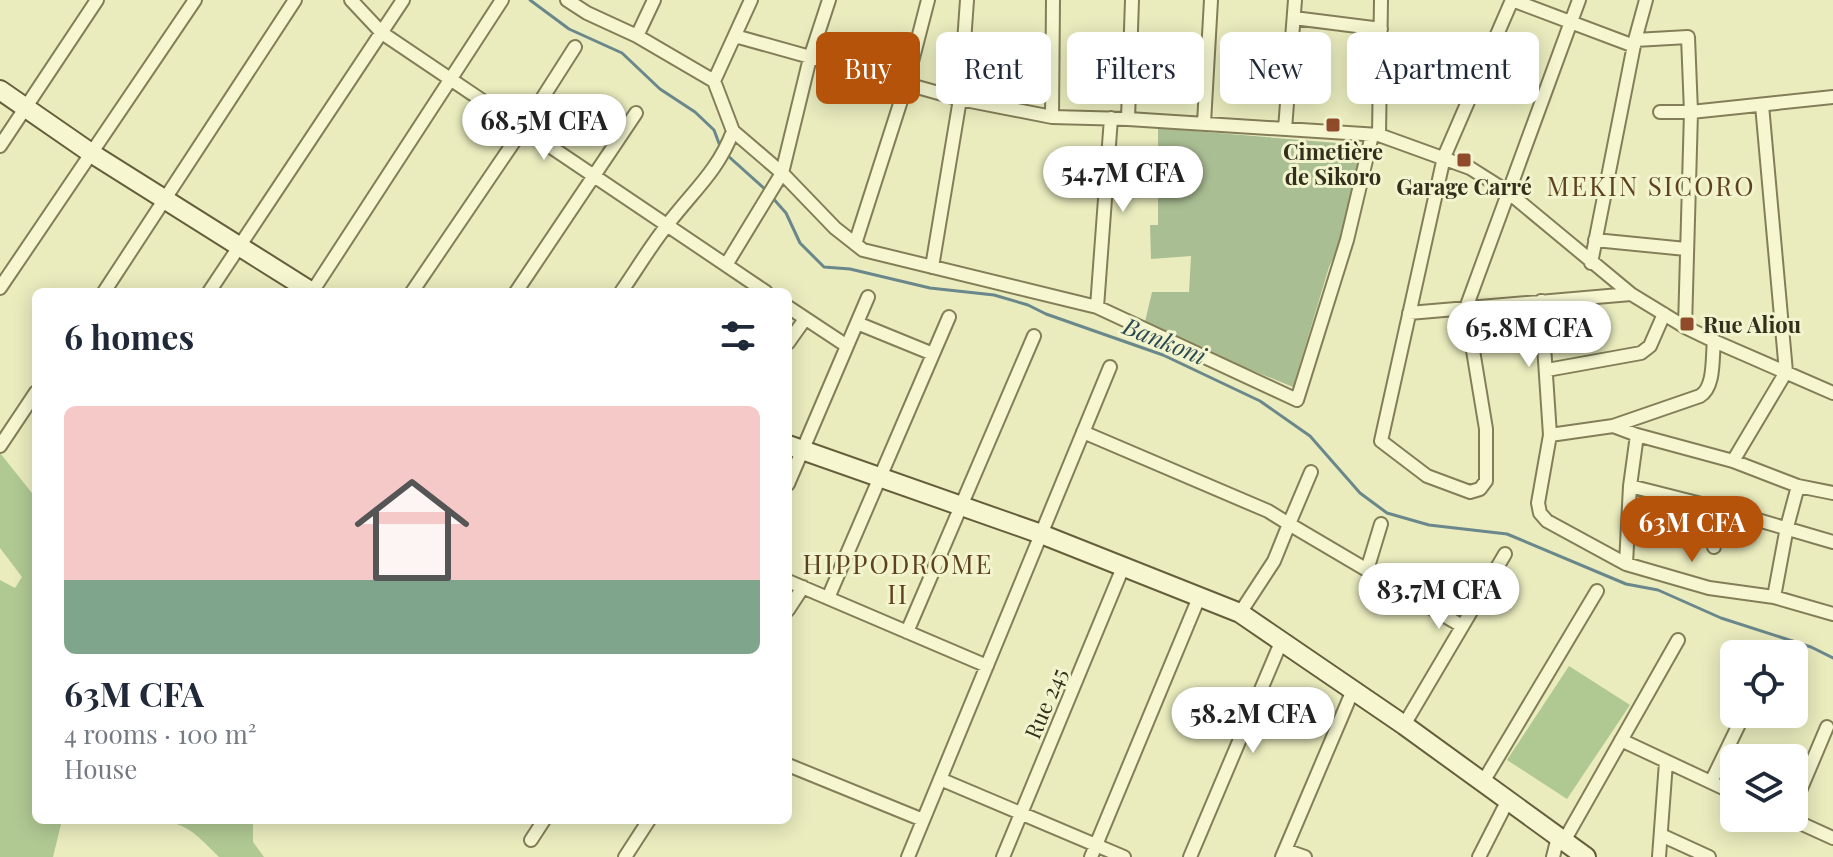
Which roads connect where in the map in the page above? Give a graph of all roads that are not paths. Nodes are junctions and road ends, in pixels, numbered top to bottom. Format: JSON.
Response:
{"nodes":[{"id":1,"x":97,"y":0,"type":"edge"},
{"id":2,"x":195,"y":0,"type":"edge"},
{"id":3,"x":295,"y":0,"type":"edge"},
{"id":4,"x":351,"y":0,"type":"edge"},
{"id":5,"x":403,"y":0,"type":"edge"},
{"id":6,"x":502,"y":0,"type":"edge"},
{"id":7,"x":567,"y":0,"type":"edge"},
{"id":8,"x":654,"y":0,"type":"edge"},
{"id":9,"x":751,"y":0,"type":"edge"},
{"id":10,"x":829,"y":0,"type":"edge"},
{"id":11,"x":928,"y":0,"type":"edge"},
{"id":12,"x":967,"y":0,"type":"edge"},
{"id":13,"x":1053,"y":0,"type":"edge"},
{"id":14,"x":1132,"y":0,"type":"edge"},
{"id":15,"x":1211,"y":0,"type":"edge"},
{"id":16,"x":1381,"y":0,"type":"edge"},
{"id":17,"x":1512,"y":0,"type":"edge"},
{"id":18,"x":1579,"y":0,"type":"edge"},
{"id":19,"x":1646,"y":0,"type":"edge"},
{"id":20,"x":1294,"y":1,"type":"edge"},
{"id":21,"x":1294,"y":18,"type":"junction"},
{"id":22,"x":1570,"y":23,"type":"junction"},
{"id":23,"x":1381,"y":29,"type":"junction"},
{"id":24,"x":920,"y":32,"type":"edge"},
{"id":25,"x":965,"y":32,"type":"edge"},
{"id":26,"x":382,"y":33,"type":"junction"},
{"id":27,"x":637,"y":36,"type":"junction"},
{"id":28,"x":735,"y":36,"type":"junction"},
{"id":29,"x":1635,"y":43,"type":"junction"},
{"id":30,"x":575,"y":47,"type":"dead end"},
{"id":31,"x":810,"y":58,"type":"junction"},
{"id":32,"x":816,"y":60,"type":"edge"},
{"id":33,"x":451,"y":78,"type":"junction"},
{"id":34,"x":714,"y":81,"type":"junction"},
{"id":35,"x":0,"y":90,"type":"edge"},
{"id":36,"x":1833,"y":97,"type":"edge"},
{"id":37,"x":900,"y":104,"type":"edge"},
{"id":38,"x":959,"y":104,"type":"edge"},
{"id":39,"x":986,"y":104,"type":"edge"},
{"id":40,"x":1762,"y":105,"type":"junction"},
{"id":41,"x":26,"y":108,"type":"junction"},
{"id":42,"x":1660,"y":112,"type":"dead end"},
{"id":43,"x":1691,"y":112,"type":"junction"},
{"id":44,"x":636,"y":113,"type":"dead end"},
{"id":45,"x":1052,"y":117,"type":"junction"},
{"id":46,"x":1111,"y":118,"type":"junction"},
{"id":47,"x":1128,"y":119,"type":"junction"},
{"id":48,"x":1204,"y":123,"type":"junction"},
{"id":49,"x":524,"y":127,"type":"junction"},
{"id":50,"x":1285,"y":129,"type":"junction"},
{"id":51,"x":733,"y":131,"type":"junction"},
{"id":52,"x":1376,"y":135,"type":"junction"},
{"id":53,"x":0,"y":146,"type":"edge"},
{"id":54,"x":91,"y":153,"type":"junction"},
{"id":55,"x":1444,"y":157,"type":"junction"},
{"id":56,"x":782,"y":173,"type":"junction"},
{"id":57,"x":595,"y":174,"type":"junction"},
{"id":58,"x":1508,"y":192,"type":"junction"},
{"id":59,"x":166,"y":200,"type":"junction"},
{"id":60,"x":667,"y":224,"type":"junction"},
{"id":61,"x":1595,"y":240,"type":"junction"},
{"id":62,"x":855,"y":244,"type":"junction"},
{"id":63,"x":240,"y":247,"type":"junction"},
{"id":64,"x":1686,"y":249,"type":"junction"},
{"id":65,"x":1591,"y":263,"type":"junction"},
{"id":66,"x":726,"y":265,"type":"junction"},
{"id":67,"x":932,"y":267,"type":"junction"},
{"id":68,"x":0,"y":288,"type":"edge"},
{"id":69,"x":107,"y":288,"type":"edge"},
{"id":70,"x":212,"y":288,"type":"edge"},
{"id":71,"x":306,"y":288,"type":"edge"},
{"id":72,"x":315,"y":288,"type":"edge"},
{"id":73,"x":415,"y":288,"type":"edge"},
{"id":74,"x":519,"y":288,"type":"edge"},
{"id":75,"x":624,"y":288,"type":"edge"},
{"id":76,"x":760,"y":288,"type":"edge"},
{"id":77,"x":1631,"y":294,"type":"junction"},
{"id":78,"x":868,"y":297,"type":"dead end"},
{"id":79,"x":1541,"y":301,"type":"junction"},
{"id":80,"x":1097,"y":307,"type":"junction"},
{"id":81,"x":1466,"y":308,"type":"junction"},
{"id":82,"x":792,"y":310,"type":"edge"},
{"id":83,"x":1409,"y":313,"type":"junction"},
{"id":84,"x":1664,"y":314,"type":"junction"},
{"id":85,"x":949,"y":317,"type":"dead end"},
{"id":86,"x":805,"y":319,"type":"junction"},
{"id":87,"x":857,"y":323,"type":"junction"},
{"id":88,"x":1685,"y":327,"type":"junction"},
{"id":89,"x":1034,"y":336,"type":"dead end"},
{"id":90,"x":792,"y":337,"type":"edge"},
{"id":91,"x":1714,"y":341,"type":"junction"},
{"id":92,"x":847,"y":346,"type":"junction"},
{"id":93,"x":933,"y":354,"type":"junction"},
{"id":94,"x":1110,"y":367,"type":"dead end"},
{"id":95,"x":1547,"y":370,"type":"junction"},
{"id":96,"x":1786,"y":372,"type":"junction"},
{"id":97,"x":1833,"y":393,"type":"edge"},
{"id":98,"x":32,"y":398,"type":"edge"},
{"id":99,"x":1613,"y":426,"type":"junction"},
{"id":100,"x":1083,"y":432,"type":"junction"},
{"id":101,"x":1550,"y":435,"type":"junction"},
{"id":102,"x":1637,"y":435,"type":"junction"},
{"id":103,"x":0,"y":446,"type":"edge"},
{"id":104,"x":796,"y":447,"type":"edge"},
{"id":105,"x":1733,"y":461,"type":"junction"},
{"id":106,"x":1311,"y":472,"type":"dead end"},
{"id":107,"x":880,"y":477,"type":"junction"},
{"id":108,"x":1630,"y":486,"type":"junction"},
{"id":109,"x":1798,"y":486,"type":"junction"},
{"id":110,"x":1833,"y":493,"type":"edge"},
{"id":111,"x":961,"y":505,"type":"junction"},
{"id":112,"x":1717,"y":508,"type":"junction"},
{"id":113,"x":1289,"y":524,"type":"junction"},
{"id":114,"x":1381,"y":524,"type":"dead end"},
{"id":115,"x":1787,"y":527,"type":"junction"},
{"id":116,"x":1041,"y":534,"type":"junction"},
{"id":117,"x":1833,"y":542,"type":"edge"},
{"id":118,"x":1714,"y":547,"type":"dead end"},
{"id":119,"x":1505,"y":554,"type":"dead end"},
{"id":120,"x":1626,"y":564,"type":"junction"},
{"id":121,"x":1124,"y":565,"type":"junction"},
{"id":122,"x":1367,"y":570,"type":"junction"},
{"id":123,"x":792,"y":583,"type":"edge"},
{"id":124,"x":803,"y":587,"type":"junction"},
{"id":125,"x":1597,"y":591,"type":"dead end"},
{"id":126,"x":1200,"y":595,"type":"junction"},
{"id":127,"x":1774,"y":597,"type":"junction"},
{"id":128,"x":828,"y":598,"type":"junction"},
{"id":129,"x":792,"y":604,"type":"edge"},
{"id":130,"x":1240,"y":613,"type":"junction"},
{"id":131,"x":1833,"y":614,"type":"edge"},
{"id":132,"x":1462,"y":626,"type":"junction"},
{"id":133,"x":907,"y":632,"type":"junction"},
{"id":134,"x":1282,"y":640,"type":"junction"},
{"id":135,"x":1678,"y":640,"type":"dead end"},
{"id":136,"x":987,"y":666,"type":"junction"},
{"id":137,"x":1353,"y":690,"type":"junction"},
{"id":138,"x":1404,"y":725,"type":"junction"},
{"id":139,"x":1827,"y":727,"type":"dead end"},
{"id":140,"x":1737,"y":728,"type":"edge"},
{"id":141,"x":1621,"y":740,"type":"junction"},
{"id":142,"x":1666,"y":762,"type":"junction"},
{"id":143,"x":792,"y":767,"type":"edge"},
{"id":144,"x":1808,"y":772,"type":"edge"},
{"id":145,"x":940,"y":779,"type":"junction"},
{"id":146,"x":1483,"y":782,"type":"junction"},
{"id":147,"x":1711,"y":782,"type":"junction"},
{"id":148,"x":1720,"y":786,"type":"edge"},
{"id":149,"x":1508,"y":800,"type":"junction"},
{"id":150,"x":1021,"y":813,"type":"junction"},
{"id":151,"x":923,"y":820,"type":"junction"},
{"id":152,"x":541,"y":824,"type":"edge"},
{"id":153,"x":646,"y":824,"type":"edge"},
{"id":154,"x":1808,"y":827,"type":"edge"},
{"id":155,"x":1661,"y":835,"type":"junction"},
{"id":156,"x":1833,"y":838,"type":"edge"},
{"id":157,"x":1561,"y":839,"type":"junction"},
{"id":158,"x":531,"y":840,"type":"dead end"},
{"id":159,"x":1093,"y":851,"type":"edge"},
{"id":160,"x":1284,"y":854,"type":"edge"},
{"id":161,"x":625,"y":857,"type":"edge"},
{"id":162,"x":908,"y":857,"type":"edge"},
{"id":163,"x":1003,"y":857,"type":"edge"},
{"id":164,"x":1124,"y":857,"type":"edge"},
{"id":165,"x":1190,"y":857,"type":"edge"},
{"id":166,"x":1305,"y":857,"type":"edge"},
{"id":167,"x":1479,"y":857,"type":"edge"},
{"id":168,"x":1553,"y":857,"type":"edge"},
{"id":169,"x":1586,"y":857,"type":"edge"},
{"id":170,"x":1659,"y":857,"type":"edge"},
{"id":171,"x":1709,"y":857,"type":"edge"}],
"edges":[{"from":1,"to":41,"type":"street"},
{"from":2,"to":54,"type":"street"},
{"from":3,"to":59,"type":"street"},
{"from":4,"to":26,"type":"street"},
{"from":5,"to":26,"type":"street"},
{"from":6,"to":33,"type":"street"},
{"from":7,"to":27,"type":"street"},
{"from":8,"to":27,"type":"street"},
{"from":9,"to":28,"type":"street"},
{"from":10,"to":31,"type":"street"},
{"from":11,"to":24,"type":"street"},
{"from":12,"to":25,"type":"street"},
{"from":13,"to":45,"type":"street"},
{"from":14,"to":47,"type":"street"},
{"from":15,"to":48,"type":"street"},
{"from":16,"to":23,"type":"street"},
{"from":17,"to":22,"type":"street"},
{"from":17,"to":55,"type":"street"},
{"from":18,"to":22,"type":"street"},
{"from":19,"to":29,"type":"street"},
{"from":20,"to":21,"type":"street"},
{"from":21,"to":23,"type":"street"},
{"from":21,"to":50,"type":"street"},
{"from":22,"to":29,"type":"street"},
{"from":22,"to":58,"type":"street"},
{"from":23,"to":52,"type":"street"},
{"from":26,"to":33,"type":"street"},
{"from":26,"to":63,"type":"street"},
{"from":27,"to":34,"type":"street"},
{"from":28,"to":31,"type":"street"},
{"from":28,"to":34,"type":"street"},
{"from":29,"to":43,"type":"street"},
{"from":29,"to":61,"type":"street"},
{"from":30,"to":49,"type":"street"},
{"from":31,"to":32,"type":"street"},
{"from":31,"to":56,"type":"street"},
{"from":33,"to":49,"type":"street"},
{"from":33,"to":72,"type":"street"},
{"from":34,"to":51,"type":"street"},
{"from":35,"to":41,"type":"street"},
{"from":36,"to":40,"type":"street"},
{"from":37,"to":62,"type":"street"},
{"from":38,"to":67,"type":"street"},
{"from":39,"to":45,"type":"street"},
{"from":40,"to":43,"type":"street"},
{"from":40,"to":96,"type":"street"},
{"from":41,"to":53,"type":"street"},
{"from":41,"to":54,"type":"street"},
{"from":42,"to":43,"type":"street"},
{"from":43,"to":64,"type":"street"},
{"from":44,"to":57,"type":"street"},
{"from":45,"to":46,"type":"street"},
{"from":46,"to":47,"type":"street"},
{"from":46,"to":80,"type":"street"},
{"from":47,"to":48,"type":"street"},
{"from":48,"to":50,"type":"street"},
{"from":49,"to":57,"type":"street"},
{"from":49,"to":73,"type":"street"},
{"from":50,"to":52,"type":"street"},
{"from":51,"to":56,"type":"street"},
{"from":51,"to":60,"type":"street"},
{"from":52,"to":55,"type":"street"},
{"from":52,"to":80,"type":"street"},
{"from":54,"to":59,"type":"street"},
{"from":54,"to":68,"type":"street"},
{"from":55,"to":58,"type":"street"},
{"from":55,"to":83,"type":"street"},
{"from":56,"to":62,"type":"street"},
{"from":56,"to":66,"type":"street"},
{"from":57,"to":60,"type":"street"},
{"from":57,"to":74,"type":"street"},
{"from":58,"to":65,"type":"street"},
{"from":58,"to":81,"type":"street"},
{"from":59,"to":63,"type":"street"},
{"from":59,"to":69,"type":"street"},
{"from":60,"to":66,"type":"street"},
{"from":60,"to":75,"type":"street"},
{"from":61,"to":64,"type":"street"},
{"from":61,"to":65,"type":"street"},
{"from":62,"to":67,"type":"street"},
{"from":63,"to":70,"type":"street"},
{"from":63,"to":71,"type":"street"},
{"from":64,"to":88,"type":"street"},
{"from":65,"to":77,"type":"street"},
{"from":66,"to":76,"type":"street"},
{"from":67,"to":80,"type":"street"},
{"from":77,"to":79,"type":"street"},
{"from":77,"to":84,"type":"street"},
{"from":78,"to":87,"type":"street"},
{"from":79,"to":81,"type":"street"},
{"from":79,"to":95,"type":"street"},
{"from":81,"to":83,"type":"street"},
{"from":81,"to":83,"type":"street"},
{"from":82,"to":86,"type":"street"},
{"from":84,"to":88,"type":"street"},
{"from":84,"to":95,"type":"street"},
{"from":85,"to":93,"type":"street"},
{"from":86,"to":90,"type":"street"},
{"from":86,"to":92,"type":"street"},
{"from":87,"to":92,"type":"street"},
{"from":87,"to":93,"type":"street"},
{"from":88,"to":91,"type":"street"},
{"from":89,"to":111,"type":"street"},
{"from":91,"to":96,"type":"street"},
{"from":91,"to":99,"type":"street"},
{"from":92,"to":104,"type":"street"},
{"from":93,"to":107,"type":"street"},
{"from":94,"to":100,"type":"street"},
{"from":95,"to":101,"type":"street"},
{"from":96,"to":97,"type":"street"},
{"from":96,"to":105,"type":"street"},
{"from":98,"to":103,"type":"street"},
{"from":99,"to":101,"type":"street"},
{"from":99,"to":102,"type":"street"},
{"from":100,"to":113,"type":"street"},
{"from":100,"to":116,"type":"street"},
{"from":101,"to":120,"type":"street"},
{"from":102,"to":105,"type":"street"},
{"from":102,"to":108,"type":"street"},
{"from":104,"to":107,"type":"street"},
{"from":105,"to":109,"type":"street"},
{"from":106,"to":113,"type":"street"},
{"from":107,"to":111,"type":"street"},
{"from":107,"to":128,"type":"street"},
{"from":108,"to":112,"type":"street"},
{"from":108,"to":120,"type":"street"},
{"from":109,"to":110,"type":"street"},
{"from":109,"to":115,"type":"street"},
{"from":111,"to":116,"type":"street"},
{"from":111,"to":133,"type":"street"},
{"from":112,"to":115,"type":"street"},
{"from":112,"to":118,"type":"street"},
{"from":113,"to":122,"type":"street"},
{"from":113,"to":130,"type":"street"},
{"from":114,"to":122,"type":"street"},
{"from":115,"to":117,"type":"street"},
{"from":115,"to":127,"type":"street"},
{"from":116,"to":121,"type":"street"},
{"from":116,"to":136,"type":"street"},
{"from":119,"to":132,"type":"street"},
{"from":120,"to":127,"type":"street"},
{"from":121,"to":126,"type":"street"},
{"from":121,"to":150,"type":"street","name":"Rue 245"},
{"from":122,"to":132,"type":"street"},
{"from":123,"to":124,"type":"street"},
{"from":124,"to":128,"type":"street"},
{"from":124,"to":129,"type":"street"},
{"from":125,"to":146,"type":"street"},
{"from":126,"to":130,"type":"street"},
{"from":126,"to":159,"type":"street"},
{"from":127,"to":131,"type":"street"},
{"from":128,"to":133,"type":"street"},
{"from":130,"to":134,"type":"street"},
{"from":132,"to":138,"type":"street"},
{"from":133,"to":136,"type":"street"},
{"from":134,"to":137,"type":"street"},
{"from":134,"to":165,"type":"street"},
{"from":135,"to":141,"type":"street"},
{"from":136,"to":145,"type":"street"},
{"from":137,"to":138,"type":"street"},
{"from":137,"to":160,"type":"street"},
{"from":138,"to":146,"type":"street"},
{"from":139,"to":144,"type":"street"},
{"from":140,"to":147,"type":"street"},
{"from":141,"to":142,"type":"street"},
{"from":141,"to":157,"type":"street"},
{"from":142,"to":147,"type":"street"},
{"from":142,"to":155,"type":"street"},
{"from":143,"to":151,"type":"street"},
{"from":145,"to":150,"type":"street"},
{"from":145,"to":151,"type":"street"},
{"from":146,"to":149,"type":"street"},
{"from":147,"to":148,"type":"street"},
{"from":149,"to":157,"type":"street"},
{"from":149,"to":167,"type":"street"},
{"from":150,"to":159,"type":"street"},
{"from":150,"to":163,"type":"street","name":"Rue 245"},
{"from":151,"to":162,"type":"street"},
{"from":152,"to":158,"type":"street"},
{"from":153,"to":161,"type":"street"},
{"from":154,"to":156,"type":"street"},
{"from":155,"to":170,"type":"street"},
{"from":155,"to":171,"type":"street"},
{"from":157,"to":168,"type":"street"},
{"from":157,"to":169,"type":"street"},
{"from":159,"to":164,"type":"street"},
{"from":160,"to":166,"type":"street"}]}
